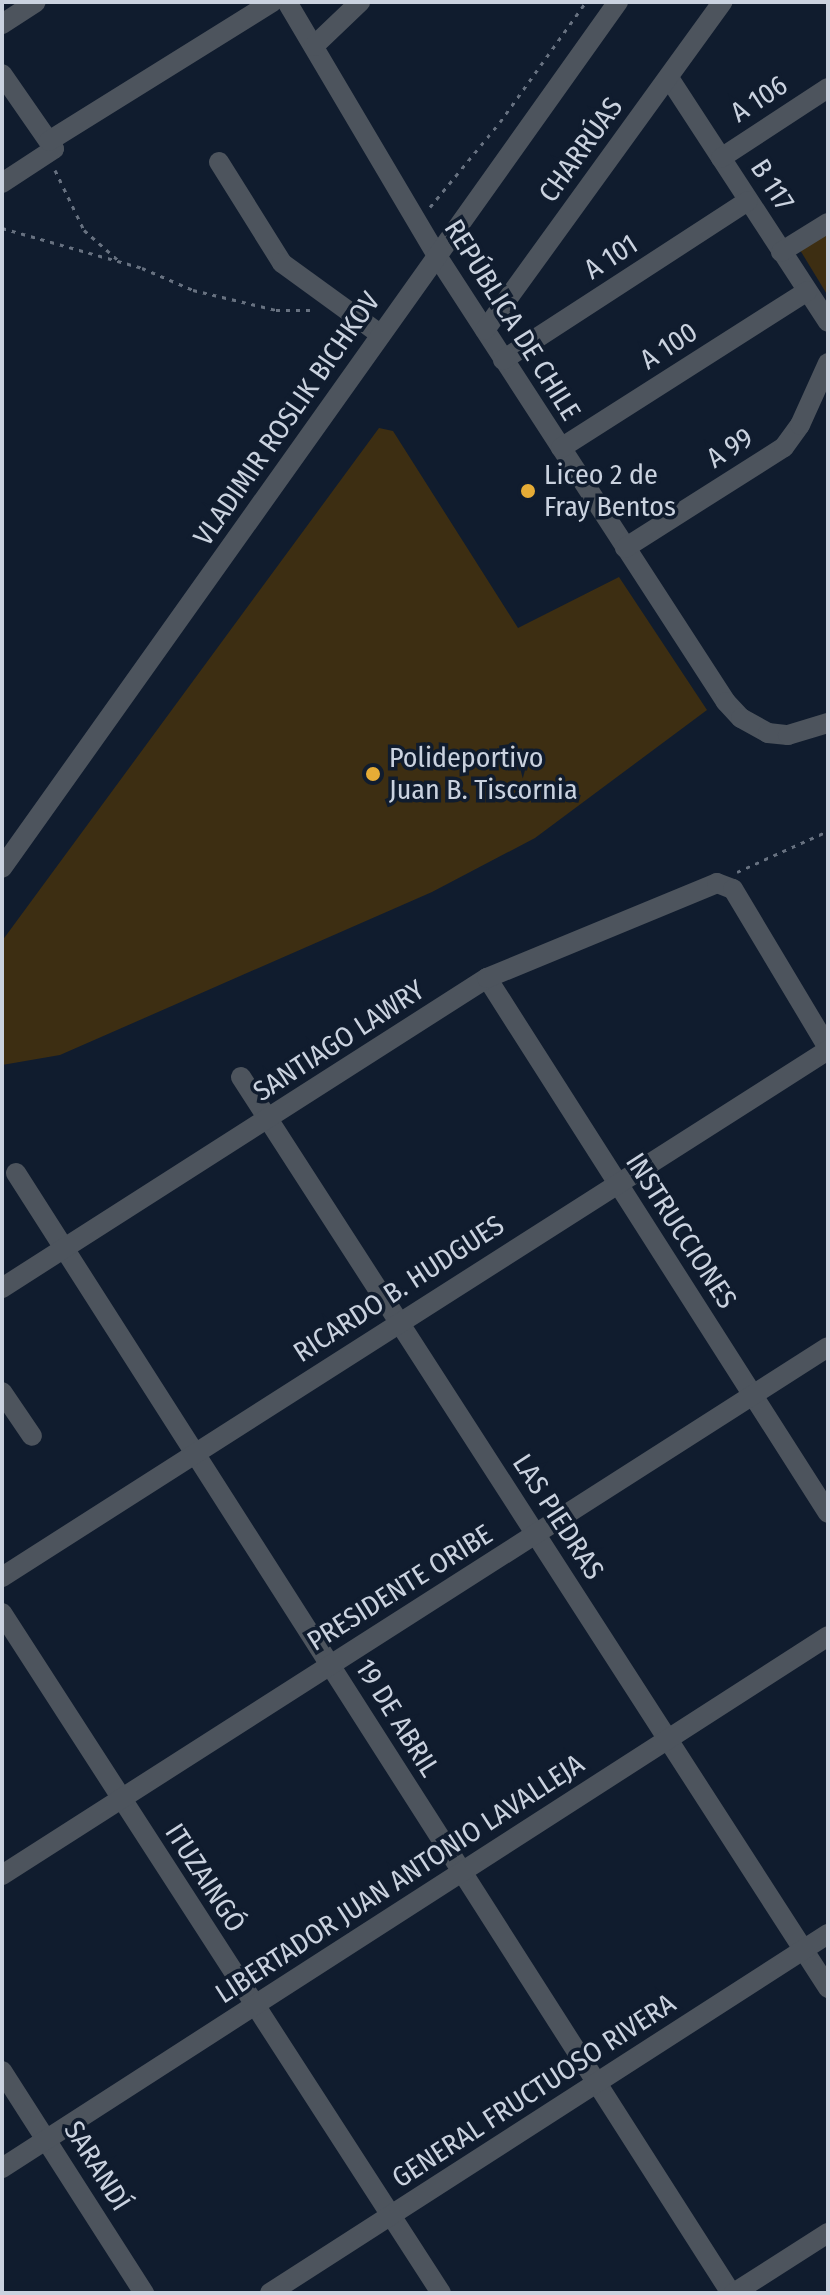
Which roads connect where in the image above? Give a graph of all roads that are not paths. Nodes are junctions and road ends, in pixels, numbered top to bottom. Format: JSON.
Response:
{"nodes":[{"id":1,"x":36,"y":2,"type":"edge"},
{"id":2,"x":272,"y":2,"type":"edge"},
{"id":3,"x":287,"y":2,"type":"edge"},
{"id":4,"x":360,"y":2,"type":"edge"},
{"id":5,"x":618,"y":2,"type":"edge"},
{"id":6,"x":722,"y":2,"type":"edge"},
{"id":7,"x":2,"y":24,"type":"edge"},
{"id":8,"x":314,"y":46,"type":"junction"},
{"id":9,"x":2,"y":74,"type":"edge"},
{"id":10,"x":669,"y":78,"type":"junction"},
{"id":11,"x":828,"y":88,"type":"edge"},
{"id":12,"x":49,"y":149,"type":"junction"},
{"id":13,"x":721,"y":158,"type":"junction"},
{"id":14,"x":219,"y":162,"type":"dead end"},
{"id":15,"x":2,"y":183,"type":"edge"},
{"id":16,"x":748,"y":201,"type":"junction"},
{"id":17,"x":828,"y":223,"type":"edge"},
{"id":18,"x":781,"y":252,"type":"junction"},
{"id":19,"x":437,"y":256,"type":"junction"},
{"id":20,"x":807,"y":291,"type":"junction"},
{"id":21,"x":828,"y":322,"type":"edge"},
{"id":22,"x":485,"y":330,"type":"junction"},
{"id":23,"x":381,"y":335,"type":"junction"},
{"id":24,"x":503,"y":360,"type":"junction"},
{"id":25,"x":828,"y":363,"type":"edge"},
{"id":26,"x":561,"y":448,"type":"junction"},
{"id":27,"x":625,"y":548,"type":"junction"},
{"id":28,"x":828,"y":723,"type":"edge"},
{"id":29,"x":5,"y":856,"type":"edge"},
{"id":30,"x":487,"y":978,"type":"junction"},
{"id":31,"x":828,"y":1049,"type":"edge"},
{"id":32,"x":241,"y":1077,"type":"dead end"},
{"id":33,"x":269,"y":1120,"type":"junction"},
{"id":34,"x":16,"y":1173,"type":"dead end"},
{"id":35,"x":616,"y":1182,"type":"junction"},
{"id":36,"x":64,"y":1249,"type":"junction"},
{"id":37,"x":2,"y":1288,"type":"edge"},
{"id":38,"x":400,"y":1324,"type":"junction"},
{"id":39,"x":828,"y":1347,"type":"edge"},
{"id":40,"x":2,"y":1392,"type":"edge"},
{"id":41,"x":752,"y":1395,"type":"junction"},
{"id":42,"x":32,"y":1436,"type":"dead end"},
{"id":43,"x":194,"y":1454,"type":"junction"},
{"id":44,"x":828,"y":1513,"type":"edge"},
{"id":45,"x":536,"y":1536,"type":"junction"},
{"id":46,"x":2,"y":1577,"type":"edge"},
{"id":47,"x":2,"y":1613,"type":"edge"},
{"id":48,"x":828,"y":1636,"type":"edge"},
{"id":49,"x":330,"y":1666,"type":"junction"},
{"id":50,"x":669,"y":1738,"type":"junction"},
{"id":51,"x":121,"y":1800,"type":"junction"},
{"id":52,"x":461,"y":1872,"type":"junction"},
{"id":53,"x":2,"y":1875,"type":"edge"},
{"id":54,"x":828,"y":1934,"type":"edge"},
{"id":55,"x":803,"y":1950,"type":"junction"},
{"id":56,"x":828,"y":1988,"type":"edge"},
{"id":57,"x":256,"y":2007,"type":"junction"},
{"id":58,"x":2,"y":2071,"type":"edge"},
{"id":59,"x":598,"y":2084,"type":"junction"},
{"id":60,"x":47,"y":2139,"type":"junction"},
{"id":61,"x":2,"y":2168,"type":"edge"},
{"id":62,"x":393,"y":2214,"type":"junction"},
{"id":63,"x":828,"y":2233,"type":"edge"},
{"id":64,"x":144,"y":2293,"type":"edge"},
{"id":65,"x":270,"y":2293,"type":"edge"},
{"id":66,"x":441,"y":2293,"type":"edge"},
{"id":67,"x":732,"y":2293,"type":"edge"}],
"edges":[{"from":1,"to":7,"type":"street"},
{"from":2,"to":12,"type":"street"},
{"from":3,"to":8,"type":"street","name":"REPÚBLICA DE CHILE"},
{"from":4,"to":8,"type":"street"},
{"from":5,"to":19,"type":"street","name":"VLADIMIR ROSLIK BICHKOV"},
{"from":6,"to":10,"type":"street","name":"CHARRÚAS"},
{"from":8,"to":19,"type":"street","name":"REPÚBLICA DE CHILE"},
{"from":9,"to":12,"type":"street"},
{"from":10,"to":13,"type":"street","name":"B 117"},
{"from":10,"to":22,"type":"street","name":"CHARRÚAS"},
{"from":11,"to":13,"type":"street","name":"A 106"},
{"from":12,"to":15,"type":"street"},
{"from":13,"to":16,"type":"street","name":"B 117"},
{"from":14,"to":23,"type":"street"},
{"from":16,"to":18,"type":"street","name":"B 117"},
{"from":16,"to":24,"type":"street","name":"A 101"},
{"from":17,"to":18,"type":"street"},
{"from":18,"to":20,"type":"street","name":"B 117"},
{"from":19,"to":22,"type":"street","name":"REPÚBLICA DE CHILE"},
{"from":19,"to":23,"type":"street","name":"VLADIMIR ROSLIK BICHKOV"},
{"from":20,"to":21,"type":"street","name":"B 117"},
{"from":20,"to":26,"type":"street","name":"A 100"},
{"from":22,"to":24,"type":"street","name":"REPÚBLICA DE CHILE"},
{"from":23,"to":29,"type":"street","name":"VLADIMIR ROSLIK BICHKOV"},
{"from":24,"to":26,"type":"street","name":"REPÚBLICA DE CHILE"},
{"from":25,"to":27,"type":"street","name":"A 99"},
{"from":26,"to":27,"type":"street","name":"REPÚBLICA DE CHILE"},
{"from":27,"to":28,"type":"street","name":"REPÚBLICA DE CHILE"},
{"from":30,"to":31,"type":"street","name":"SANTIAGO LAWRY"},
{"from":30,"to":33,"type":"street","name":"SANTIAGO LAWRY"},
{"from":30,"to":35,"type":"street","name":"INSTRUCCIONES"},
{"from":31,"to":35,"type":"street","name":"RICARDO B. HUDGUES"},
{"from":32,"to":33,"type":"street","name":"LAS PIEDRAS"},
{"from":33,"to":36,"type":"street","name":"SANTIAGO LAWRY"},
{"from":33,"to":38,"type":"street","name":"LAS PIEDRAS"},
{"from":34,"to":36,"type":"street","name":"19 DE ABRIL"},
{"from":35,"to":38,"type":"street","name":"RICARDO B. HUDGUES"},
{"from":35,"to":41,"type":"street","name":"INSTRUCCIONES"},
{"from":36,"to":37,"type":"street","name":"SANTIAGO LAWRY"},
{"from":36,"to":43,"type":"street","name":"19 DE ABRIL"},
{"from":38,"to":43,"type":"street","name":"RICARDO B. HUDGUES"},
{"from":38,"to":45,"type":"street","name":"LAS PIEDRAS"},
{"from":39,"to":41,"type":"street","name":"PRESIDENTE ORIBE"},
{"from":40,"to":42,"type":"street"},
{"from":41,"to":44,"type":"street","name":"INSTRUCCIONES"},
{"from":41,"to":45,"type":"street","name":"PRESIDENTE ORIBE"},
{"from":43,"to":46,"type":"street","name":"RICARDO B. HUDGUES"},
{"from":43,"to":49,"type":"street","name":"19 DE ABRIL"},
{"from":45,"to":49,"type":"street","name":"PRESIDENTE ORIBE"},
{"from":45,"to":50,"type":"street","name":"LAS PIEDRAS"},
{"from":47,"to":51,"type":"street","name":"ITUZAINGÓ"},
{"from":48,"to":50,"type":"street","name":"LIBERTADOR JUAN ANTONIO LAVALLEJA"},
{"from":49,"to":51,"type":"street","name":"PRESIDENTE ORIBE"},
{"from":49,"to":52,"type":"street","name":"19 DE ABRIL"},
{"from":50,"to":52,"type":"street","name":"LIBERTADOR JUAN ANTONIO LAVALLEJA"},
{"from":50,"to":55,"type":"street","name":"LAS PIEDRAS"},
{"from":51,"to":53,"type":"street","name":"PRESIDENTE ORIBE"},
{"from":51,"to":57,"type":"street","name":"ITUZAINGÓ"},
{"from":52,"to":57,"type":"street","name":"LIBERTADOR JUAN ANTONIO LAVALLEJA"},
{"from":52,"to":59,"type":"street","name":"19 DE ABRIL"},
{"from":54,"to":55,"type":"street","name":"GENERAL FRUCTUOSO RIVERA"},
{"from":55,"to":56,"type":"street","name":"LAS PIEDRAS"},
{"from":55,"to":59,"type":"street","name":"GENERAL FRUCTUOSO RIVERA"},
{"from":57,"to":60,"type":"street","name":"LIBERTADOR JUAN ANTONIO LAVALLEJA"},
{"from":57,"to":62,"type":"street","name":"ITUZAINGÓ"},
{"from":58,"to":60,"type":"street","name":"SARANDÍ"},
{"from":59,"to":62,"type":"street","name":"GENERAL FRUCTUOSO RIVERA"},
{"from":59,"to":67,"type":"street","name":"19 DE ABRIL"},
{"from":60,"to":61,"type":"street","name":"LIBERTADOR JUAN ANTONIO LAVALLEJA"},
{"from":60,"to":64,"type":"street","name":"SARANDÍ"},
{"from":62,"to":65,"type":"street","name":"GENERAL FRUCTUOSO RIVERA"},
{"from":62,"to":66,"type":"street","name":"ITUZAINGÓ"},
{"from":63,"to":67,"type":"street"}]}
